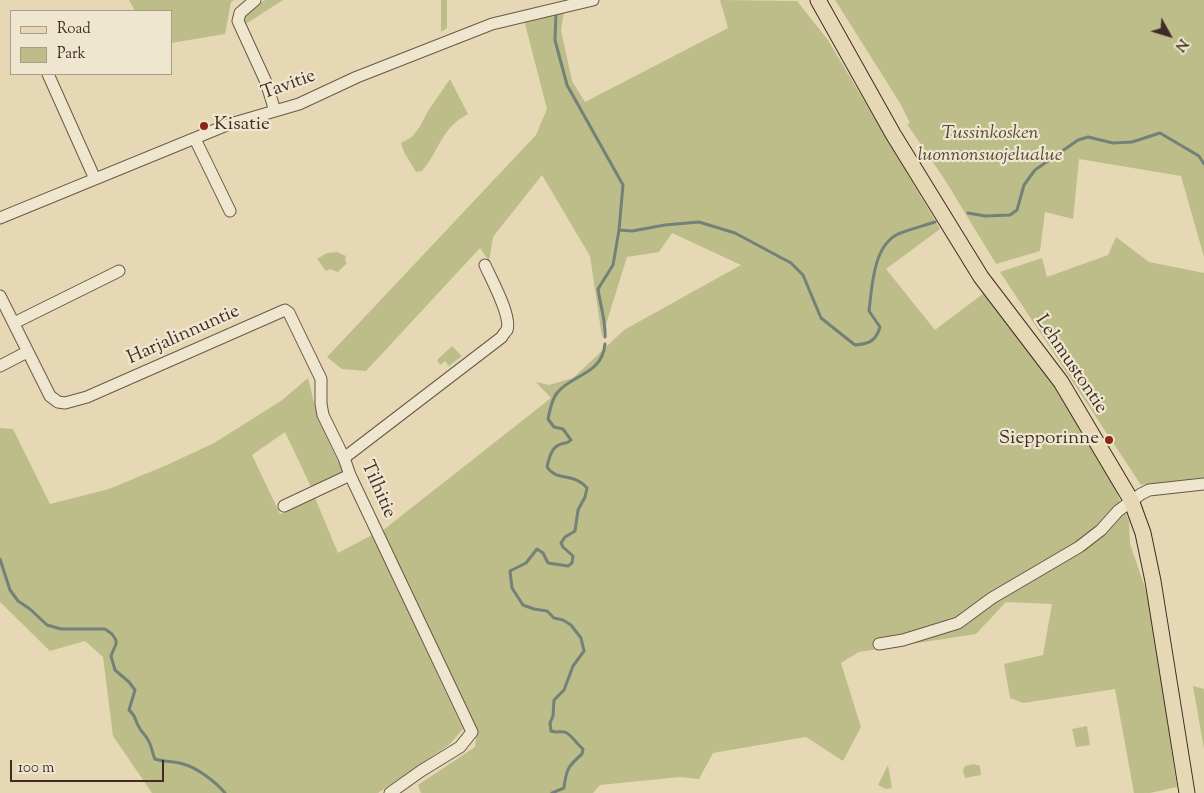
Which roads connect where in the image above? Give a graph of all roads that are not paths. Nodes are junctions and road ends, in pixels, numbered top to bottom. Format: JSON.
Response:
{"nodes":[{"id":1,"x":254,"y":0,"type":"edge"},
{"id":2,"x":593,"y":0,"type":"edge"},
{"id":3,"x":818,"y":0,"type":"edge"},
{"id":4,"x":48,"y":75,"type":"edge"},
{"id":5,"x":275,"y":111,"type":"junction"},
{"id":6,"x":195,"y":139,"type":"junction"},
{"id":7,"x":95,"y":180,"type":"junction"},
{"id":8,"x":230,"y":211,"type":"dead end"},
{"id":9,"x":0,"y":218,"type":"edge"},
{"id":10,"x":485,"y":265,"type":"dead end"},
{"id":11,"x":119,"y":271,"type":"dead end"},
{"id":12,"x":0,"y":296,"type":"edge"},
{"id":13,"x":14,"y":323,"type":"junction"},
{"id":14,"x":27,"y":352,"type":"junction"},
{"id":15,"x":0,"y":366,"type":"edge"},
{"id":16,"x":344,"y":458,"type":"junction"},
{"id":17,"x":350,"y":475,"type":"junction"},
{"id":18,"x":1204,"y":484,"type":"edge"},
{"id":19,"x":1131,"y":500,"type":"junction"},
{"id":20,"x":284,"y":506,"type":"dead end"},
{"id":21,"x":879,"y":644,"type":"dead end"},
{"id":22,"x":390,"y":793,"type":"edge"},
{"id":23,"x":1187,"y":793,"type":"edge"}],
"edges":[{"from":1,"to":5,"type":"street"},
{"from":2,"to":5,"type":"street","name":"Tavitie"},
{"from":3,"to":19,"type":"main road","name":"Lehmustontie"},
{"from":4,"to":7,"type":"street"},
{"from":5,"to":6,"type":"street","name":"Tavitie"},
{"from":6,"to":7,"type":"street","name":"Tavitie"},
{"from":6,"to":8,"type":"street"},
{"from":7,"to":9,"type":"street","name":"Tavitie"},
{"from":10,"to":16,"type":"street","name":"Tilhitie"},
{"from":11,"to":13,"type":"street"},
{"from":12,"to":13,"type":"street","name":"Harjalinnuntie"},
{"from":13,"to":14,"type":"street","name":"Harjalinnuntie"},
{"from":14,"to":15,"type":"street"},
{"from":14,"to":16,"type":"street","name":"Harjalinnuntie"},
{"from":16,"to":17,"type":"street","name":"Tilhitie"},
{"from":17,"to":20,"type":"street"},
{"from":17,"to":22,"type":"street","name":"Tilhitie"},
{"from":18,"to":19,"type":"street"},
{"from":19,"to":21,"type":"street"},
{"from":19,"to":23,"type":"main road","name":"Lehmustontie"}]}
